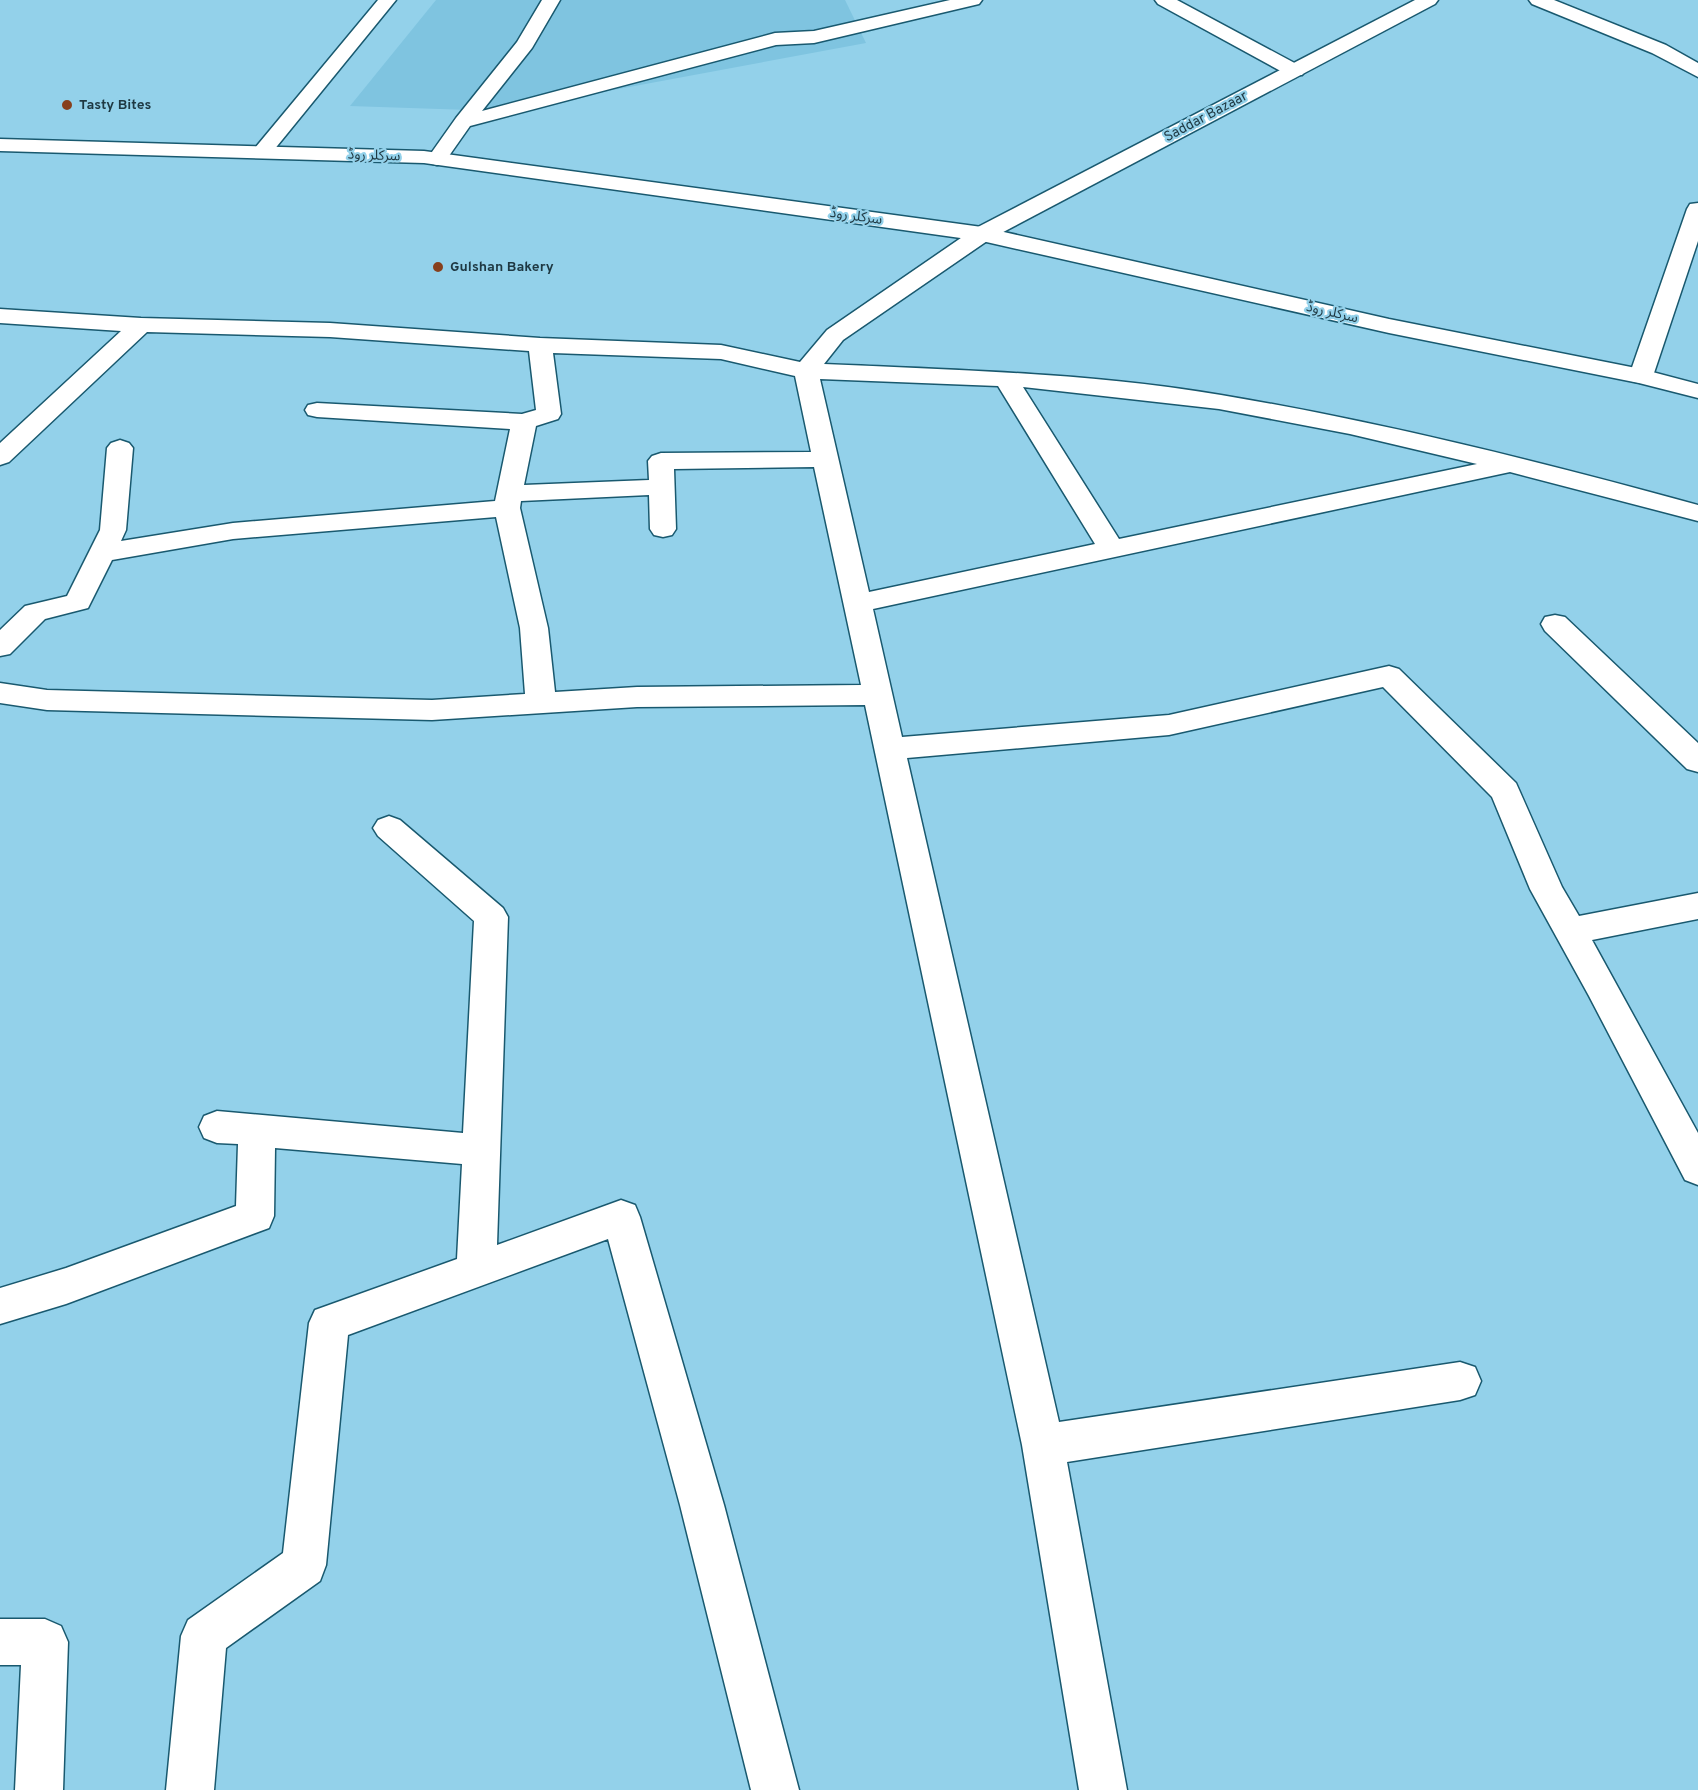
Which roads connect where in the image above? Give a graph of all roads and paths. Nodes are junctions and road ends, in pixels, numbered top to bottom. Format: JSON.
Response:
{"nodes":[{"id":1,"x":387,"y":0,"type":"edge"},
{"id":2,"x":550,"y":0,"type":"edge"},
{"id":3,"x":973,"y":0,"type":"edge"},
{"id":4,"x":1164,"y":0,"type":"edge"},
{"id":5,"x":1429,"y":0,"type":"edge"},
{"id":6,"x":1538,"y":0,"type":"edge"},
{"id":7,"x":1295,"y":70,"type":"junction"},
{"id":8,"x":1698,"y":71,"type":"edge"},
{"id":9,"x":463,"y":122,"type":"junction"},
{"id":10,"x":0,"y":145,"type":"edge"},
{"id":11,"x":262,"y":152,"type":"junction"},
{"id":12,"x":437,"y":159,"type":"junction"},
{"id":13,"x":1698,"y":209,"type":"edge"},
{"id":14,"x":982,"y":234,"type":"junction"},
{"id":15,"x":0,"y":316,"type":"edge"},
{"id":16,"x":141,"y":325,"type":"junction"},
{"id":17,"x":540,"y":345,"type":"junction"},
{"id":18,"x":806,"y":371,"type":"junction"},
{"id":19,"x":1641,"y":376,"type":"junction"},
{"id":20,"x":1006,"y":379,"type":"junction"},
{"id":21,"x":1698,"y":391,"type":"edge"},
{"id":22,"x":317,"y":410,"type":"dead end"},
{"id":23,"x":524,"y":422,"type":"junction"},
{"id":24,"x":120,"y":448,"type":"dead end"},
{"id":25,"x":0,"y":457,"type":"edge"},
{"id":26,"x":825,"y":459,"type":"junction"},
{"id":27,"x":1507,"y":466,"type":"junction"},
{"id":28,"x":662,"y":487,"type":"junction"},
{"id":29,"x":509,"y":501,"type":"junction"},
{"id":30,"x":1698,"y":513,"type":"edge"},
{"id":31,"x":663,"y":529,"type":"dead end"},
{"id":32,"x":1112,"y":549,"type":"junction"},
{"id":33,"x":102,"y":553,"type":"junction"},
{"id":34,"x":857,"y":603,"type":"junction"},
{"id":35,"x":1555,"y":624,"type":"dead end"},
{"id":36,"x":0,"y":647,"type":"edge"},
{"id":37,"x":0,"y":693,"type":"edge"},
{"id":38,"x":876,"y":695,"type":"junction"},
{"id":39,"x":541,"y":703,"type":"junction"},
{"id":40,"x":889,"y":749,"type":"junction"},
{"id":41,"x":1698,"y":761,"type":"edge"},
{"id":42,"x":389,"y":828,"type":"dead end"},
{"id":43,"x":1698,"y":906,"type":"edge"},
{"id":44,"x":1570,"y":931,"type":"junction"},
{"id":45,"x":216,"y":1127,"type":"dead end"},
{"id":46,"x":257,"y":1130,"type":"junction"},
{"id":47,"x":481,"y":1150,"type":"junction"},
{"id":48,"x":1698,"y":1169,"type":"edge"},
{"id":49,"x":476,"y":1270,"type":"junction"},
{"id":50,"x":0,"y":1306,"type":"edge"},
{"id":51,"x":1460,"y":1381,"type":"dead end"},
{"id":52,"x":1043,"y":1445,"type":"junction"},
{"id":53,"x":0,"y":1642,"type":"edge"},
{"id":54,"x":39,"y":1790,"type":"edge"},
{"id":55,"x":190,"y":1790,"type":"edge"},
{"id":56,"x":775,"y":1790,"type":"edge"},
{"id":57,"x":1103,"y":1790,"type":"edge"}],
"edges":[{"from":1,"to":11,"type":"street"},
{"from":2,"to":9,"type":"street"},
{"from":3,"to":9,"type":"street"},
{"from":4,"to":7,"type":"street"},
{"from":5,"to":7,"type":"street","name":"Saddar Bazaar"},
{"from":6,"to":8,"type":"street"},
{"from":7,"to":14,"type":"street","name":"Saddar Bazaar"},
{"from":9,"to":12,"type":"street"},
{"from":10,"to":11,"type":"street","name":"سرکلر روڈ"},
{"from":11,"to":12,"type":"street","name":"سرکلر روڈ"},
{"from":12,"to":14,"type":"street","name":"سرکلر روڈ"},
{"from":13,"to":19,"type":"street"},
{"from":14,"to":18,"type":"street","name":"Saddar Bazaar"},
{"from":14,"to":19,"type":"street","name":"سرکلر روڈ"},
{"from":15,"to":16,"type":"street"},
{"from":16,"to":17,"type":"street"},
{"from":16,"to":25,"type":"street"},
{"from":17,"to":18,"type":"street"},
{"from":17,"to":23,"type":"street"},
{"from":18,"to":20,"type":"street"},
{"from":18,"to":26,"type":"street"},
{"from":19,"to":21,"type":"street","name":"سرکلر روڈ"},
{"from":20,"to":27,"type":"street"},
{"from":20,"to":32,"type":"street"},
{"from":22,"to":23,"type":"street"},
{"from":23,"to":29,"type":"street"},
{"from":24,"to":33,"type":"street"},
{"from":26,"to":28,"type":"street"},
{"from":26,"to":34,"type":"street"},
{"from":27,"to":30,"type":"street"},
{"from":27,"to":32,"type":"street"},
{"from":28,"to":29,"type":"street"},
{"from":28,"to":31,"type":"street"},
{"from":29,"to":33,"type":"street"},
{"from":29,"to":39,"type":"street"},
{"from":32,"to":34,"type":"street"},
{"from":33,"to":36,"type":"street"},
{"from":34,"to":38,"type":"street"},
{"from":35,"to":41,"type":"street"},
{"from":37,"to":39,"type":"street"},
{"from":38,"to":39,"type":"street"},
{"from":38,"to":40,"type":"street"},
{"from":40,"to":44,"type":"street"},
{"from":40,"to":52,"type":"street"},
{"from":42,"to":47,"type":"street"},
{"from":43,"to":44,"type":"street"},
{"from":44,"to":48,"type":"street"},
{"from":45,"to":46,"type":"street"},
{"from":46,"to":47,"type":"street"},
{"from":46,"to":50,"type":"street"},
{"from":47,"to":49,"type":"street"},
{"from":49,"to":55,"type":"street"},
{"from":49,"to":56,"type":"street"},
{"from":51,"to":52,"type":"street"},
{"from":52,"to":57,"type":"street"},
{"from":53,"to":54,"type":"street"}]}
